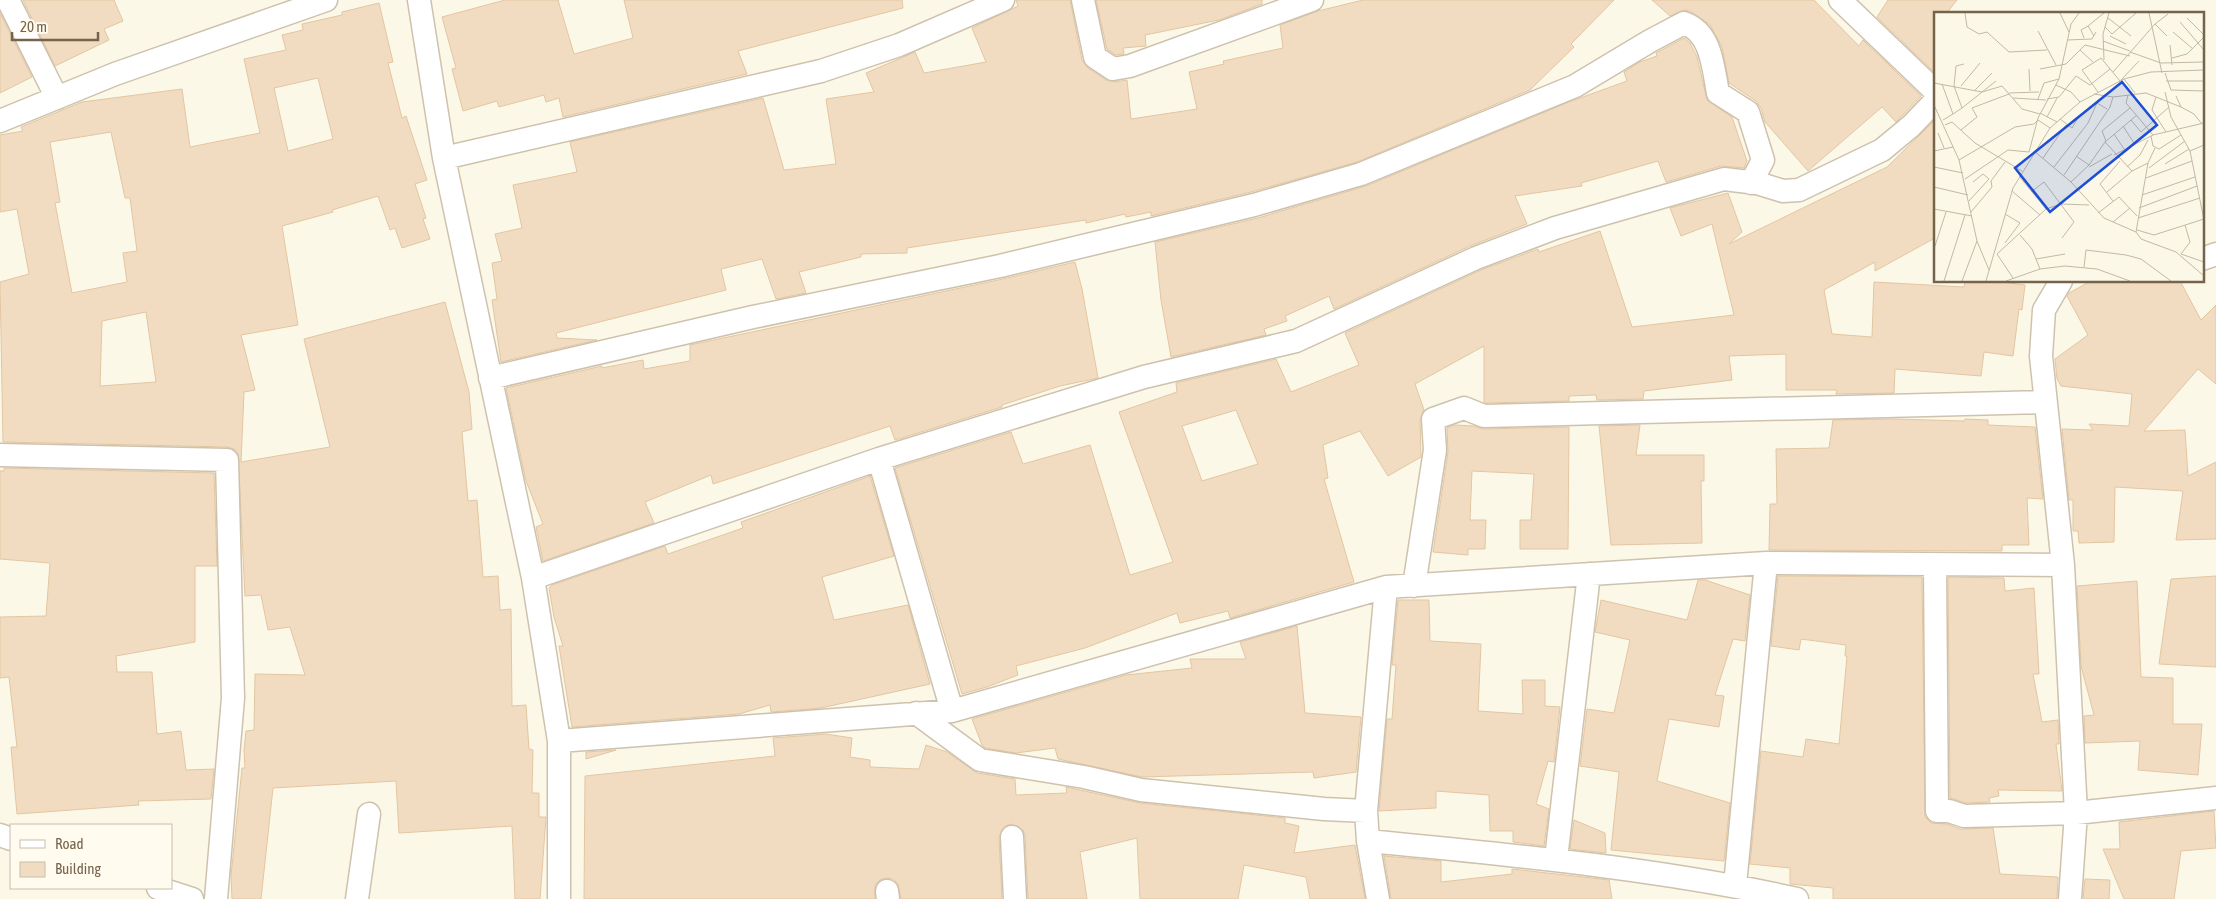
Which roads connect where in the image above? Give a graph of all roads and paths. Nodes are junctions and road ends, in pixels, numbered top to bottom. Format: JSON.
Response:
{"nodes":[{"id":1,"x":8,"y":0,"type":"edge"},
{"id":2,"x":326,"y":0,"type":"edge"},
{"id":3,"x":419,"y":0,"type":"edge"},
{"id":4,"x":1003,"y":0,"type":"edge"},
{"id":5,"x":1083,"y":0,"type":"edge"},
{"id":6,"x":1312,"y":0,"type":"edge"},
{"id":7,"x":1840,"y":0,"type":"edge"},
{"id":8,"x":1934,"y":90,"type":"edge"},
{"id":9,"x":58,"y":98,"type":"junction"},
{"id":10,"x":1934,"y":102,"type":"edge"},
{"id":11,"x":0,"y":121,"type":"edge"},
{"id":12,"x":444,"y":158,"type":"junction"},
{"id":13,"x":1751,"y":183,"type":"junction"},
{"id":14,"x":2216,"y":254,"type":"edge"},
{"id":15,"x":2204,"y":258,"type":"edge"},
{"id":16,"x":2060,"y":282,"type":"edge"},
{"id":17,"x":490,"y":378,"type":"junction"},
{"id":18,"x":2045,"y":402,"type":"junction"},
{"id":19,"x":0,"y":455,"type":"edge"},
{"id":20,"x":878,"y":459,"type":"junction"},
{"id":21,"x":1766,"y":563,"type":"junction"},
{"id":22,"x":1935,"y":565,"type":"junction"},
{"id":23,"x":2062,"y":565,"type":"junction"},
{"id":24,"x":1589,"y":574,"type":"junction"},
{"id":25,"x":534,"y":578,"type":"junction"},
{"id":26,"x":1414,"y":586,"type":"junction"},
{"id":27,"x":1386,"y":587,"type":"junction"},
{"id":28,"x":952,"y":711,"type":"junction"},
{"id":29,"x":916,"y":713,"type":"junction"},
{"id":30,"x":559,"y":740,"type":"junction"},
{"id":31,"x":2216,"y":798,"type":"edge"},
{"id":32,"x":1366,"y":811,"type":"junction"},
{"id":33,"x":369,"y":814,"type":"dead end"},
{"id":34,"x":2076,"y":814,"type":"junction"},
{"id":35,"x":1012,"y":838,"type":"dead end"},
{"id":36,"x":1368,"y":841,"type":"junction"},
{"id":37,"x":1556,"y":859,"type":"junction"},
{"id":38,"x":1735,"y":885,"type":"junction"},
{"id":39,"x":161,"y":889,"type":"edge"},
{"id":40,"x":192,"y":899,"type":"edge"},
{"id":41,"x":216,"y":899,"type":"edge"},
{"id":42,"x":357,"y":899,"type":"edge"},
{"id":43,"x":559,"y":899,"type":"edge"},
{"id":44,"x":1015,"y":899,"type":"edge"},
{"id":45,"x":1378,"y":899,"type":"edge"},
{"id":46,"x":1797,"y":899,"type":"edge"},
{"id":47,"x":2070,"y":899,"type":"edge"}],
"edges":[{"from":1,"to":9,"type":"street"},
{"from":2,"to":9,"type":"street"},
{"from":3,"to":12,"type":"street"},
{"from":4,"to":12,"type":"street"},
{"from":5,"to":6,"type":"street"},
{"from":7,"to":8,"type":"street"},
{"from":9,"to":11,"type":"street"},
{"from":10,"to":13,"type":"street"},
{"from":12,"to":17,"type":"street"},
{"from":13,"to":17,"type":"street"},
{"from":13,"to":20,"type":"street"},
{"from":14,"to":15,"type":"street"},
{"from":16,"to":18,"type":"street"},
{"from":17,"to":25,"type":"street"},
{"from":18,"to":23,"type":"street"},
{"from":18,"to":26,"type":"street"},
{"from":19,"to":41,"type":"street"},
{"from":20,"to":25,"type":"street"},
{"from":20,"to":28,"type":"street"},
{"from":21,"to":22,"type":"street"},
{"from":21,"to":24,"type":"street"},
{"from":21,"to":38,"type":"street"},
{"from":22,"to":23,"type":"street"},
{"from":22,"to":34,"type":"street"},
{"from":23,"to":34,"type":"street"},
{"from":24,"to":26,"type":"street"},
{"from":24,"to":37,"type":"street"},
{"from":25,"to":30,"type":"street"},
{"from":26,"to":27,"type":"street"},
{"from":27,"to":28,"type":"street"},
{"from":27,"to":32,"type":"street"},
{"from":28,"to":29,"type":"street"},
{"from":29,"to":30,"type":"street"},
{"from":29,"to":32,"type":"street"},
{"from":30,"to":43,"type":"street"},
{"from":31,"to":34,"type":"street"},
{"from":32,"to":36,"type":"street"},
{"from":33,"to":42,"type":"street"},
{"from":34,"to":47,"type":"street"},
{"from":35,"to":44,"type":"street"},
{"from":36,"to":37,"type":"street"},
{"from":36,"to":45,"type":"street"},
{"from":37,"to":38,"type":"street"},
{"from":38,"to":46,"type":"street"},
{"from":39,"to":40,"type":"street"}]}
